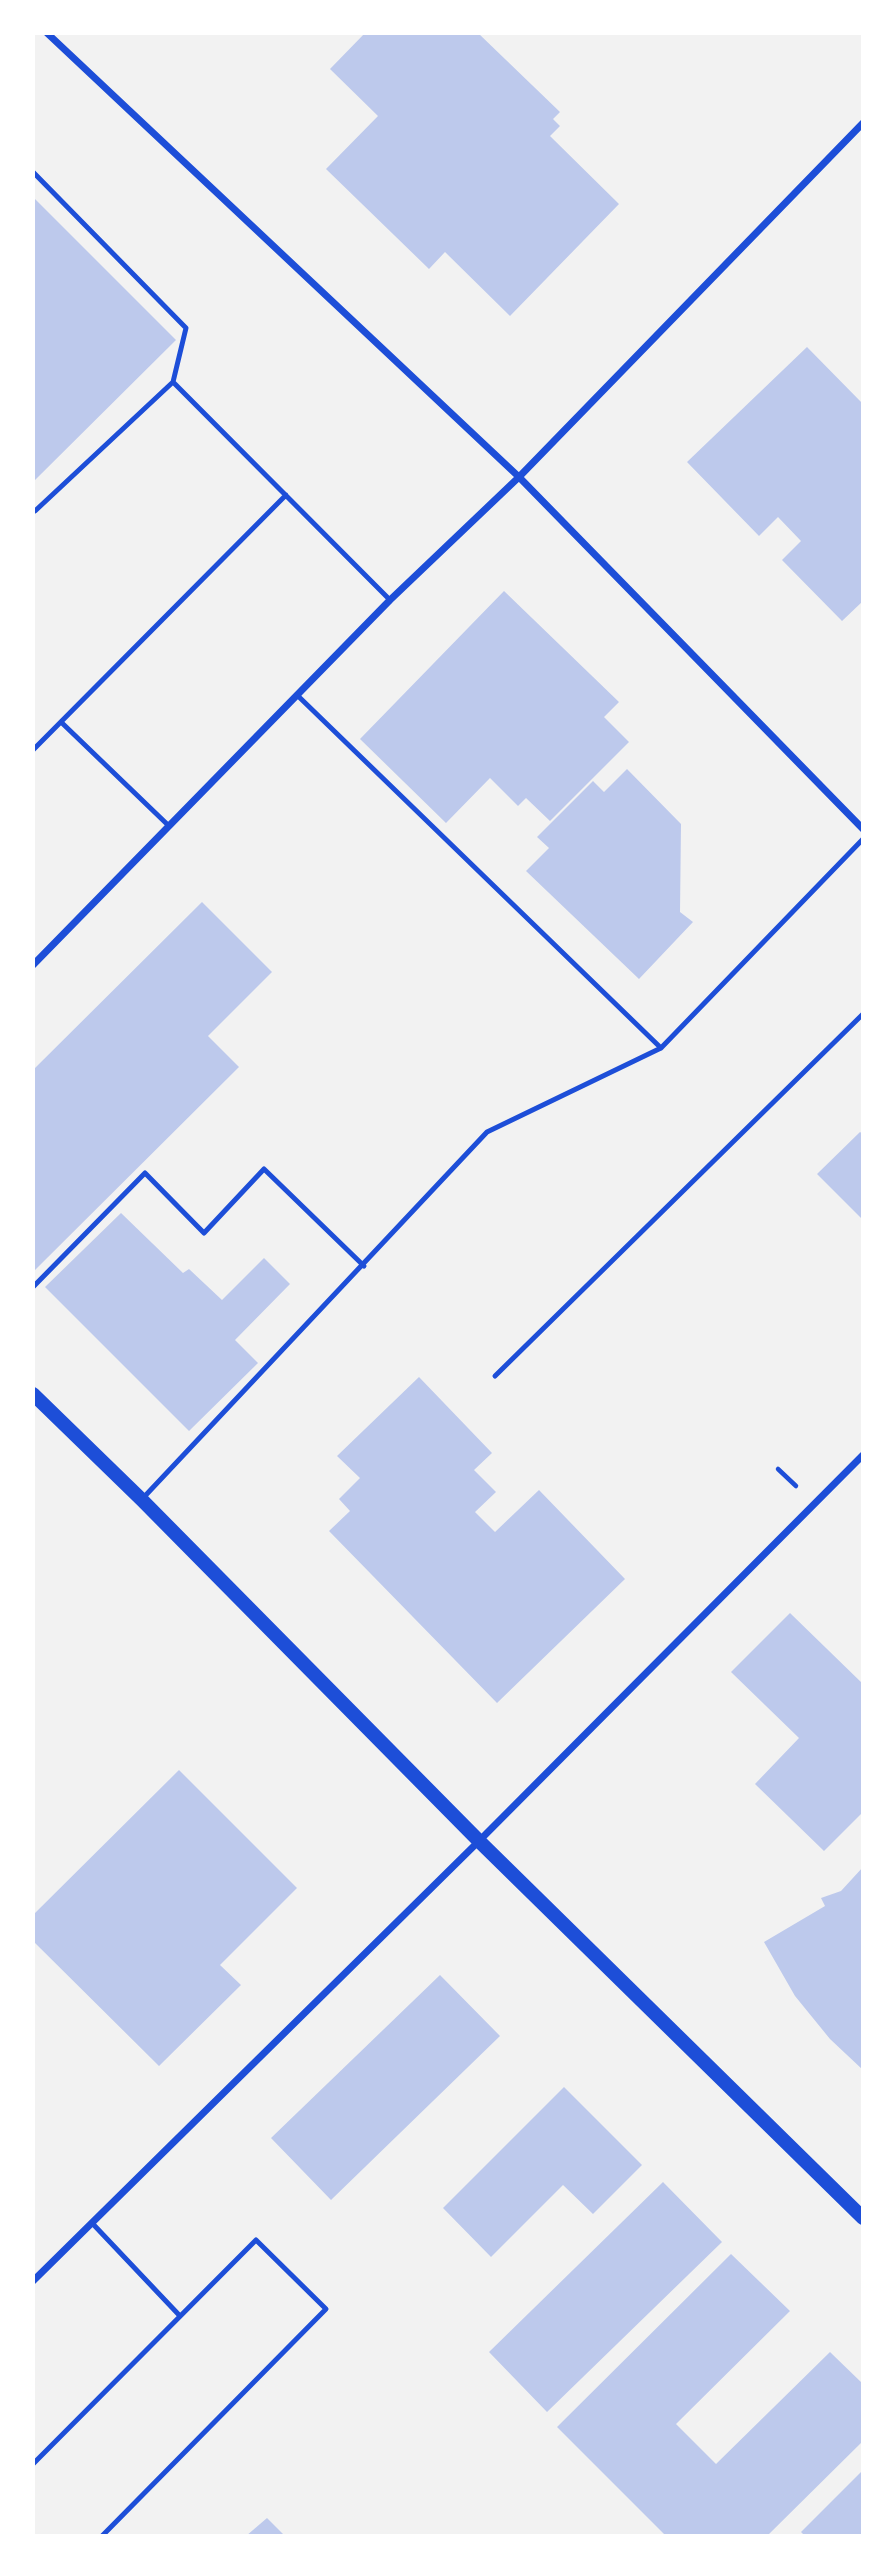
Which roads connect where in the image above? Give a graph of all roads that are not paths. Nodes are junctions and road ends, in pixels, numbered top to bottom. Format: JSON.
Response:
{"nodes":[{"id":1,"x":47,"y":33,"type":"edge"},
{"id":2,"x":863,"y":123,"type":"edge"},
{"id":3,"x":33,"y":172,"type":"edge"},
{"id":4,"x":173,"y":382,"type":"junction"},
{"id":5,"x":519,"y":477,"type":"junction"},
{"id":6,"x":286,"y":495,"type":"junction"},
{"id":7,"x":35,"y":511,"type":"dead end"},
{"id":8,"x":390,"y":600,"type":"junction"},
{"id":9,"x":297,"y":695,"type":"junction"},
{"id":10,"x":61,"y":722,"type":"junction"},
{"id":11,"x":33,"y":750,"type":"edge"},
{"id":12,"x":169,"y":825,"type":"junction"},
{"id":13,"x":863,"y":829,"type":"edge"},
{"id":14,"x":863,"y":839,"type":"edge"},
{"id":15,"x":33,"y":965,"type":"edge"},
{"id":16,"x":863,"y":1014,"type":"edge"},
{"id":17,"x":661,"y":1048,"type":"junction"},
{"id":18,"x":364,"y":1265,"type":"junction"},
{"id":19,"x":33,"y":1287,"type":"edge"},
{"id":20,"x":495,"y":1376,"type":"dead end"},
{"id":21,"x":33,"y":1394,"type":"edge"},
{"id":22,"x":863,"y":1455,"type":"edge"},
{"id":23,"x":142,"y":1500,"type":"junction"},
{"id":24,"x":479,"y":1842,"type":"junction"},
{"id":25,"x":863,"y":2218,"type":"edge"},
{"id":26,"x":92,"y":2223,"type":"junction"},
{"id":27,"x":33,"y":2281,"type":"edge"},
{"id":28,"x":180,"y":2316,"type":"junction"},
{"id":29,"x":33,"y":2464,"type":"edge"},
{"id":30,"x":102,"y":2536,"type":"edge"}],
"edges":[{"from":1,"to":5,"type":"street"},
{"from":2,"to":5,"type":"street"},
{"from":3,"to":4,"type":"lane"},
{"from":4,"to":6,"type":"lane"},
{"from":4,"to":7,"type":"lane"},
{"from":5,"to":8,"type":"street"},
{"from":5,"to":13,"type":"street"},
{"from":6,"to":8,"type":"lane"},
{"from":6,"to":10,"type":"lane"},
{"from":8,"to":9,"type":"street"},
{"from":9,"to":12,"type":"street"},
{"from":9,"to":17,"type":"lane"},
{"from":10,"to":11,"type":"lane"},
{"from":10,"to":12,"type":"lane"},
{"from":12,"to":15,"type":"street"},
{"from":14,"to":17,"type":"lane"},
{"from":16,"to":20,"type":"lane"},
{"from":17,"to":18,"type":"lane"},
{"from":18,"to":19,"type":"lane"},
{"from":18,"to":23,"type":"lane"},
{"from":21,"to":23,"type":"main road"},
{"from":22,"to":24,"type":"street"},
{"from":23,"to":24,"type":"main road"},
{"from":24,"to":25,"type":"main road"},
{"from":24,"to":26,"type":"street"},
{"from":26,"to":27,"type":"street"},
{"from":26,"to":28,"type":"lane"},
{"from":28,"to":29,"type":"lane"},
{"from":28,"to":30,"type":"lane"}]}
